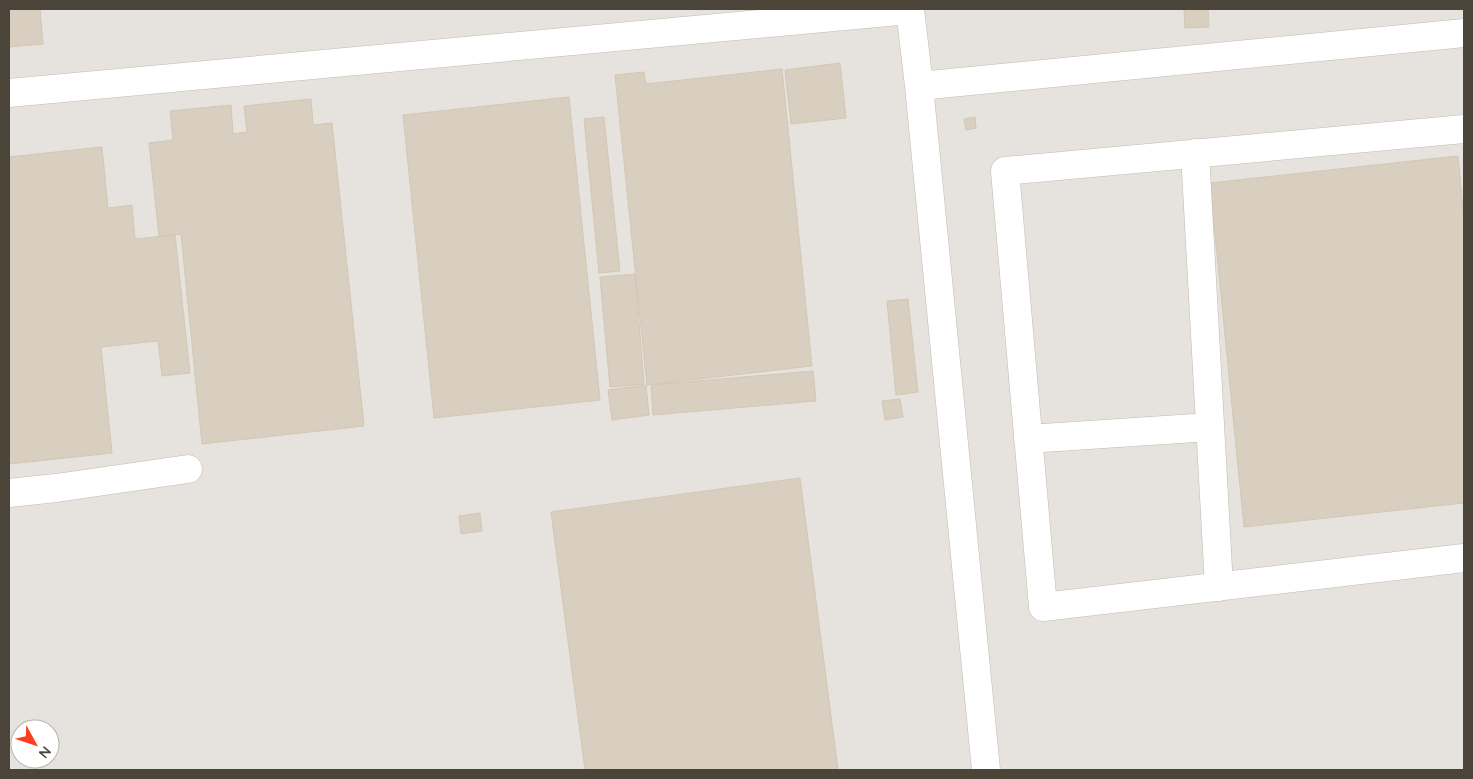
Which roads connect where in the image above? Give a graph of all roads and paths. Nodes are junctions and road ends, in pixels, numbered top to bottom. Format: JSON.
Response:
{"nodes":[{"id":1,"x":910,"y":9,"type":"edge"},
{"id":2,"x":1464,"y":33,"type":"edge"},
{"id":3,"x":919,"y":86,"type":"junction"},
{"id":4,"x":9,"y":94,"type":"edge"},
{"id":5,"x":1464,"y":129,"type":"edge"},
{"id":6,"x":1195,"y":153,"type":"junction"},
{"id":7,"x":1210,"y":427,"type":"junction"},
{"id":8,"x":1028,"y":439,"type":"junction"},
{"id":9,"x":188,"y":469,"type":"dead end"},
{"id":10,"x":9,"y":493,"type":"edge"},
{"id":11,"x":1464,"y":558,"type":"edge"},
{"id":12,"x":1219,"y":586,"type":"junction"},
{"id":13,"x":986,"y":770,"type":"edge"}],
"edges":[{"from":1,"to":3,"type":"street"},
{"from":1,"to":4,"type":"street"},
{"from":2,"to":3,"type":"street"},
{"from":3,"to":13,"type":"street"},
{"from":5,"to":6,"type":"street"},
{"from":6,"to":7,"type":"street"},
{"from":6,"to":8,"type":"street"},
{"from":7,"to":8,"type":"street"},
{"from":7,"to":12,"type":"street"},
{"from":8,"to":12,"type":"street"},
{"from":9,"to":10,"type":"street"},
{"from":11,"to":12,"type":"street"}]}
